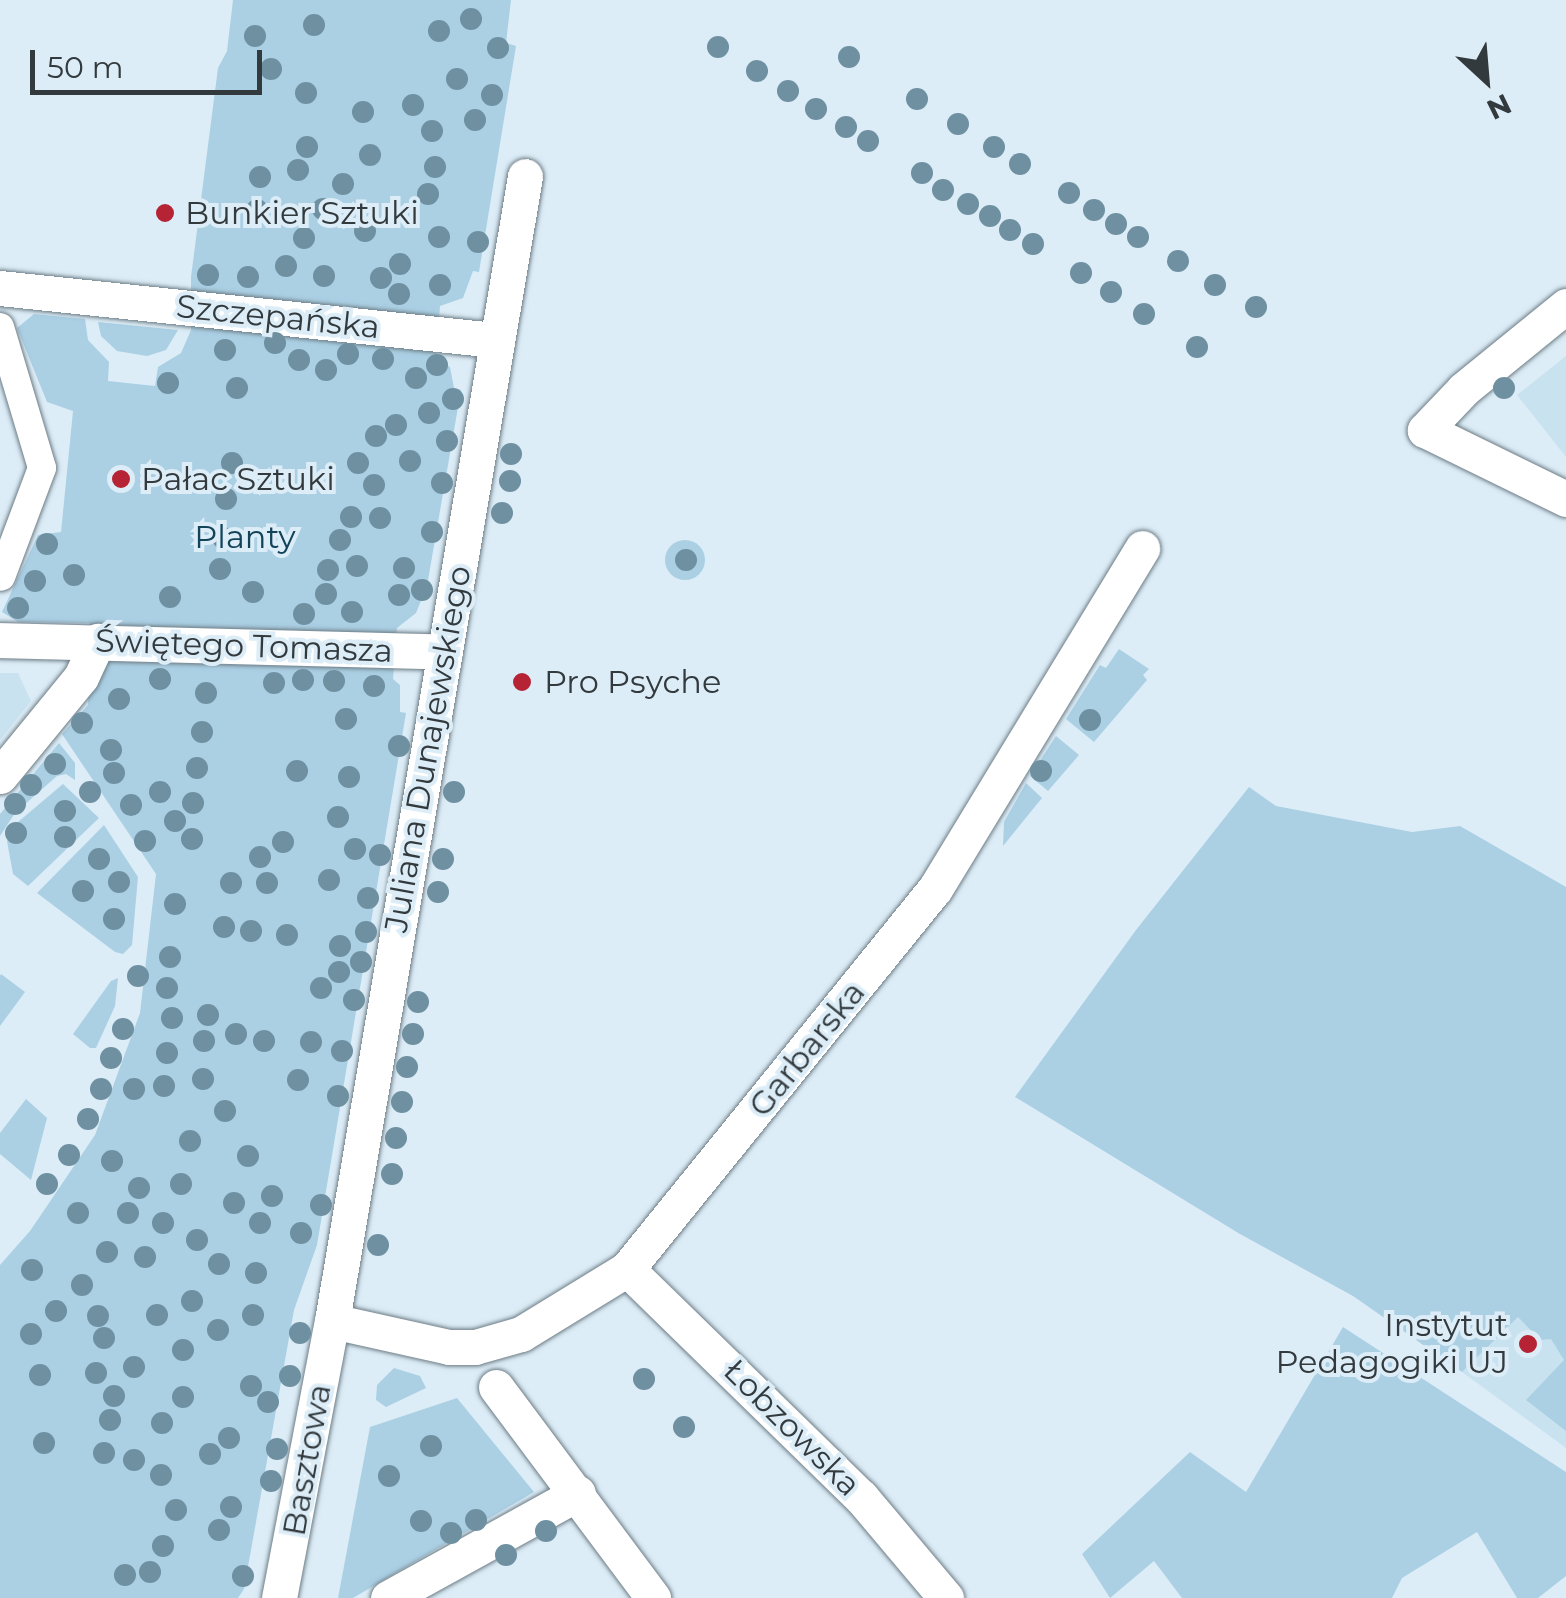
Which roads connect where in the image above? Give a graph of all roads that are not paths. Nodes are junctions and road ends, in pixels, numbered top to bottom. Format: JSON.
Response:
{"nodes":[{"id":1,"x":525,"y":176,"type":"dead end"},
{"id":2,"x":0,"y":288,"type":"edge"},
{"id":3,"x":1566,"y":306,"type":"edge"},
{"id":4,"x":0,"y":328,"type":"edge"},
{"id":5,"x":497,"y":340,"type":"junction"},
{"id":6,"x":1566,"y":500,"type":"edge"},
{"id":7,"x":1142,"y":548,"type":"dead end"},
{"id":8,"x":6,"y":579,"type":"edge"},
{"id":9,"x":0,"y":640,"type":"edge"},
{"id":10,"x":98,"y":642,"type":"junction"},
{"id":11,"x":444,"y":652,"type":"junction"},
{"id":12,"x":0,"y":776,"type":"edge"},
{"id":13,"x":627,"y":1269,"type":"junction"},
{"id":14,"x":332,"y":1321,"type":"junction"},
{"id":15,"x":496,"y":1387,"type":"dead end"},
{"id":16,"x":578,"y":1494,"type":"junction"},
{"id":17,"x":280,"y":1598,"type":"edge"},
{"id":18,"x":388,"y":1598,"type":"edge"},
{"id":19,"x":653,"y":1598,"type":"edge"},
{"id":20,"x":946,"y":1598,"type":"edge"}],
"edges":[{"from":1,"to":5,"type":"street","name":"Juliana Dunajewskiego"},
{"from":2,"to":5,"type":"street","name":"Szczepańska"},
{"from":3,"to":6,"type":"street"},
{"from":4,"to":8,"type":"street"},
{"from":5,"to":11,"type":"street","name":"Juliana Dunajewskiego"},
{"from":7,"to":13,"type":"street","name":"Garbarska"},
{"from":9,"to":10,"type":"street","name":"Świętego Tomasza"},
{"from":10,"to":11,"type":"street","name":"Świętego Tomasza"},
{"from":10,"to":12,"type":"street"},
{"from":11,"to":14,"type":"street","name":"Juliana Dunajewskiego"},
{"from":13,"to":14,"type":"street","name":"Garbarska"},
{"from":13,"to":20,"type":"street","name":"Łobzowska"},
{"from":14,"to":17,"type":"street","name":"Basztowa"},
{"from":15,"to":16,"type":"street"},
{"from":16,"to":18,"type":"street"},
{"from":16,"to":19,"type":"street"}]}
